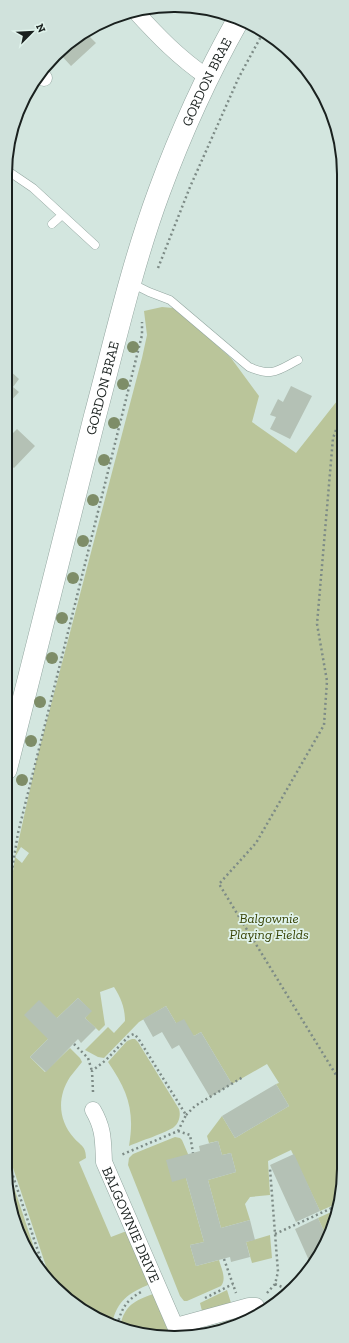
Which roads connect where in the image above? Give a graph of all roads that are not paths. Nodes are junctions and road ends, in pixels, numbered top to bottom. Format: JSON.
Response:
{"nodes":[{"id":1,"x":140,"y":16,"type":"edge"},
{"id":2,"x":236,"y":24,"type":"edge"},
{"id":3,"x":207,"y":77,"type":"junction"},
{"id":4,"x":12,"y":174,"type":"edge"},
{"id":5,"x":62,"y":215,"type":"junction"},
{"id":6,"x":52,"y":224,"type":"dead end"},
{"id":7,"x":95,"y":245,"type":"dead end"},
{"id":8,"x":130,"y":283,"type":"junction"},
{"id":9,"x":298,"y":360,"type":"dead end"},
{"id":10,"x":12,"y":745,"type":"edge"},
{"id":11,"x":93,"y":1110,"type":"road end"},
{"id":12,"x":257,"y":1309,"type":"edge"},
{"id":13,"x":178,"y":1331,"type":"edge"}],
"edges":[{"from":1,"to":3,"type":"street"},
{"from":2,"to":3,"type":"main road","name":"GORDON BRAE"},
{"from":3,"to":8,"type":"main road","name":"GORDON BRAE"},
{"from":4,"to":5,"type":"lane"},
{"from":5,"to":6,"type":"lane"},
{"from":5,"to":7,"type":"lane"},
{"from":8,"to":9,"type":"lane"},
{"from":8,"to":10,"type":"main road","name":"GORDON BRAE"},
{"from":11,"to":13,"type":"street","name":"BALGOWNIE DRIVE"},
{"from":12,"to":13,"type":"street"}]}
